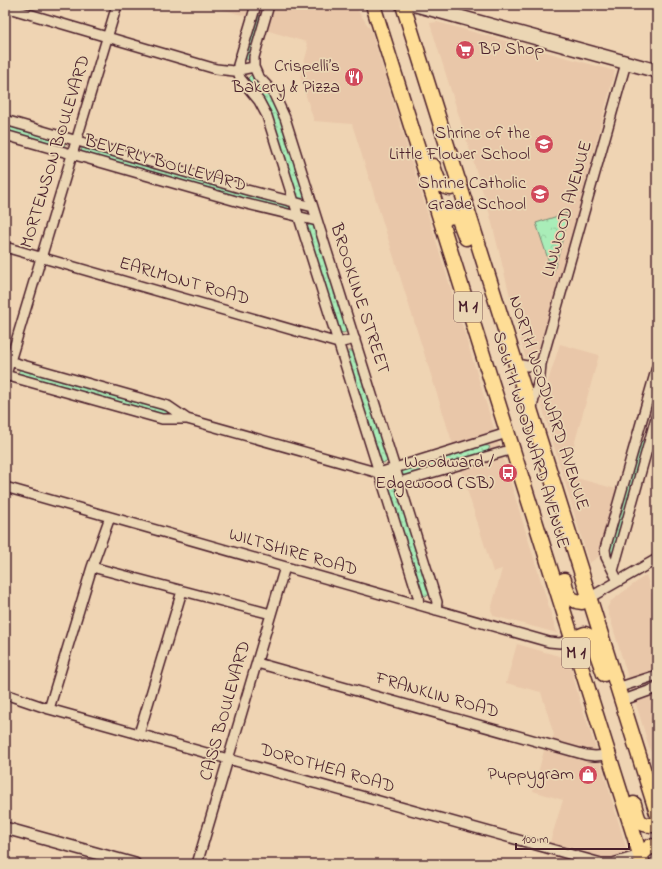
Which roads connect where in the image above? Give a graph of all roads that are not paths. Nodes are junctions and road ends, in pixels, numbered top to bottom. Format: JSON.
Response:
{"nodes":[{"id":1,"x":117,"y":5,"type":"edge"},
{"id":2,"x":256,"y":5,"type":"edge"},
{"id":3,"x":269,"y":5,"type":"edge"},
{"id":4,"x":373,"y":5,"type":"edge"},
{"id":5,"x":403,"y":5,"type":"edge"},
{"id":6,"x":416,"y":5,"type":"edge"},
{"id":7,"x":5,"y":7,"type":"edge"},
{"id":8,"x":107,"y":36,"type":"junction"},
{"id":9,"x":388,"y":53,"type":"junction"},
{"id":10,"x":626,"y":63,"type":"junction"},
{"id":11,"x":254,"y":67,"type":"junction"},
{"id":12,"x":238,"y":71,"type":"junction"},
{"id":13,"x":657,"y":71,"type":"edge"},
{"id":14,"x":5,"y":120,"type":"edge"},
{"id":15,"x":5,"y":134,"type":"edge"},
{"id":16,"x":77,"y":140,"type":"junction"},
{"id":17,"x":73,"y":154,"type":"junction"},
{"id":18,"x":459,"y":181,"type":"junction"},
{"id":19,"x":295,"y":203,"type":"junction"},
{"id":20,"x":313,"y":207,"type":"junction"},
{"id":21,"x":299,"y":218,"type":"junction"},
{"id":22,"x":317,"y":221,"type":"junction"},
{"id":23,"x":442,"y":224,"type":"junction"},
{"id":24,"x":5,"y":248,"type":"edge"},
{"id":25,"x":41,"y":258,"type":"junction"},
{"id":26,"x":490,"y":286,"type":"junction"},
{"id":27,"x":355,"y":339,"type":"junction"},
{"id":28,"x":338,"y":343,"type":"junction"},
{"id":29,"x":8,"y":360,"type":"edge"},
{"id":30,"x":516,"y":364,"type":"junction"},
{"id":31,"x":541,"y":364,"type":"junction"},
{"id":32,"x":657,"y":367,"type":"edge"},
{"id":33,"x":5,"y":376,"type":"edge"},
{"id":34,"x":531,"y":411,"type":"junction"},
{"id":35,"x":657,"y":414,"type":"edge"},
{"id":36,"x":187,"y":419,"type":"junction"},
{"id":37,"x":655,"y":428,"type":"edge"},
{"id":38,"x":638,"y":432,"type":"junction"},
{"id":39,"x":507,"y":433,"type":"junction"},
{"id":40,"x":513,"y":449,"type":"junction"},
{"id":41,"x":395,"y":468,"type":"junction"},
{"id":42,"x":378,"y":473,"type":"junction"},
{"id":43,"x":400,"y":482,"type":"junction"},
{"id":44,"x":5,"y":487,"type":"edge"},
{"id":45,"x":110,"y":517,"type":"junction"},
{"id":46,"x":536,"y":523,"type":"junction"},
{"id":47,"x":657,"y":559,"type":"edge"},
{"id":48,"x":92,"y":567,"type":"junction"},
{"id":49,"x":285,"y":567,"type":"junction"},
{"id":50,"x":613,"y":571,"type":"junction"},
{"id":51,"x":618,"y":581,"type":"junction"},
{"id":52,"x":182,"y":590,"type":"junction"},
{"id":53,"x":589,"y":598,"type":"junction"},
{"id":54,"x":419,"y":605,"type":"junction"},
{"id":55,"x":436,"y":610,"type":"junction"},
{"id":56,"x":271,"y":614,"type":"junction"},
{"id":57,"x":572,"y":639,"type":"junction"},
{"id":58,"x":257,"y":663,"type":"junction"},
{"id":59,"x":657,"y":675,"type":"edge"},
{"id":60,"x":657,"y":688,"type":"edge"},
{"id":61,"x":5,"y":694,"type":"edge"},
{"id":62,"x":619,"y":694,"type":"junction"},
{"id":63,"x":49,"y":709,"type":"junction"},
{"id":64,"x":139,"y":734,"type":"junction"},
{"id":65,"x":608,"y":755,"type":"junction"},
{"id":66,"x":229,"y":758,"type":"junction"},
{"id":67,"x":657,"y":813,"type":"edge"},
{"id":68,"x":657,"y":822,"type":"edge"},
{"id":69,"x":5,"y":828,"type":"edge"},
{"id":70,"x":657,"y":848,"type":"edge"},
{"id":71,"x":642,"y":859,"type":"edge"},
{"id":72,"x":135,"y":864,"type":"edge"},
{"id":73,"x":198,"y":864,"type":"edge"}],
"edges":[{"from":1,"to":8,"type":"street","name":"MORTENSON BOULEVARD"},
{"from":2,"to":12,"type":"street"},
{"from":3,"to":11,"type":"street"},
{"from":4,"to":9,"type":"main road","name":"SOUTH WOODWARD AVENUE","number":"M 1"},
{"from":5,"to":18,"type":"main road","name":"NORTH WOODWARD AVENUE","number":"M 1"},
{"from":6,"to":10,"type":"main road"},
{"from":7,"to":8,"type":"street"},
{"from":8,"to":12,"type":"street"},
{"from":8,"to":16,"type":"street","name":"MORTENSON BOULEVARD"},
{"from":9,"to":18,"type":"main road"},
{"from":9,"to":23,"type":"main road","name":"SOUTH WOODWARD AVENUE","number":"M 1"},
{"from":10,"to":13,"type":"main road"},
{"from":10,"to":31,"type":"street","name":"LINWOOD AVENUE"},
{"from":11,"to":12,"type":"street"},
{"from":11,"to":20,"type":"street","name":"BROOKLINE STREET"},
{"from":12,"to":19,"type":"street","name":"BROOKLINE STREET"},
{"from":14,"to":16,"type":"street","name":"BEVERLY BOULEVARD"},
{"from":15,"to":17,"type":"street","name":"BEVERLY BOULEVARD"},
{"from":16,"to":17,"type":"street","name":"MORTENSON BOULEVARD"},
{"from":16,"to":19,"type":"street","name":"BEVERLY BOULEVARD"},
{"from":17,"to":21,"type":"street","name":"BEVERLY BOULEVARD"},
{"from":17,"to":25,"type":"street","name":"MORTENSON BOULEVARD"},
{"from":18,"to":26,"type":"main road","name":"NORTH WOODWARD AVENUE","number":"M 1"},
{"from":19,"to":20,"type":"street","name":"BEVERLY BOULEVARD"},
{"from":19,"to":21,"type":"street","name":"BROOKLINE STREET"},
{"from":20,"to":22,"type":"street","name":"BROOKLINE STREET"},
{"from":21,"to":22,"type":"street","name":"BEVERLY BOULEVARD"},
{"from":21,"to":28,"type":"street","name":"BROOKLINE STREET"},
{"from":22,"to":27,"type":"street","name":"BROOKLINE STREET"},
{"from":23,"to":26,"type":"main road"},
{"from":23,"to":39,"type":"main road","name":"SOUTH WOODWARD AVENUE","number":"M 1"},
{"from":24,"to":25,"type":"street","name":"EARLMONT ROAD"},
{"from":25,"to":28,"type":"street","name":"EARLMONT ROAD"},
{"from":25,"to":29,"type":"street","name":"MORTENSON BOULEVARD"},
{"from":26,"to":30,"type":"main road","name":"NORTH WOODWARD AVENUE","number":"M 1"},
{"from":27,"to":28,"type":"street","name":"EARLMONT ROAD"},
{"from":27,"to":41,"type":"street","name":"BROOKLINE STREET"},
{"from":28,"to":42,"type":"street","name":"BROOKLINE STREET"},
{"from":29,"to":33,"type":"street","name":"MORTENSON BOULEVARD"},
{"from":29,"to":36,"type":"street"},
{"from":30,"to":31,"type":"street"},
{"from":30,"to":34,"type":"main road","name":"NORTH WOODWARD AVENUE","number":"M 1"},
{"from":31,"to":34,"type":"street","name":"LINWOOD AVENUE"},
{"from":32,"to":38,"type":"street"},
{"from":33,"to":36,"type":"street"},
{"from":34,"to":53,"type":"main road","name":"NORTH WOODWARD AVENUE","number":"M 1"},
{"from":35,"to":37,"type":"street"},
{"from":36,"to":42,"type":"street"},
{"from":37,"to":38,"type":"street"},
{"from":37,"to":50,"type":"street"},
{"from":38,"to":50,"type":"street"},
{"from":39,"to":40,"type":"main road","name":"SOUTH WOODWARD AVENUE","number":"M 1"},
{"from":39,"to":41,"type":"street"},
{"from":40,"to":43,"type":"street"},
{"from":40,"to":46,"type":"main road","name":"SOUTH WOODWARD AVENUE","number":"M 1"},
{"from":41,"to":42,"type":"street"},
{"from":41,"to":43,"type":"street","name":"BROOKLINE STREET"},
{"from":42,"to":43,"type":"street"},
{"from":42,"to":54,"type":"street","name":"BROOKLINE STREET"},
{"from":43,"to":55,"type":"street","name":"BROOKLINE STREET"},
{"from":44,"to":45,"type":"street","name":"WILTSHIRE ROAD"},
{"from":45,"to":48,"type":"street"},
{"from":45,"to":49,"type":"street","name":"WILTSHIRE ROAD"},
{"from":46,"to":53,"type":"main road"},
{"from":46,"to":57,"type":"main road","name":"SOUTH WOODWARD AVENUE","number":"M 1"},
{"from":47,"to":51,"type":"street"},
{"from":48,"to":52,"type":"street"},
{"from":48,"to":63,"type":"street"},
{"from":49,"to":54,"type":"street","name":"WILTSHIRE ROAD"},
{"from":49,"to":56,"type":"street","name":"CASS BOULEVARD"},
{"from":50,"to":51,"type":"street"},
{"from":51,"to":53,"type":"street"},
{"from":52,"to":56,"type":"street"},
{"from":52,"to":64,"type":"street"},
{"from":53,"to":62,"type":"main road","name":"NORTH WOODWARD AVENUE","number":"M 1"},
{"from":54,"to":55,"type":"street","name":"WILTSHIRE ROAD"},
{"from":55,"to":57,"type":"street","name":"WILTSHIRE ROAD"},
{"from":56,"to":58,"type":"street","name":"CASS BOULEVARD"},
{"from":57,"to":62,"type":"main road"},
{"from":57,"to":65,"type":"main road","name":"SOUTH WOODWARD AVENUE","number":"M 1"},
{"from":58,"to":65,"type":"street","name":"FRANKLIN ROAD"},
{"from":58,"to":66,"type":"street","name":"CASS BOULEVARD"},
{"from":59,"to":62,"type":"street"},
{"from":60,"to":62,"type":"street"},
{"from":61,"to":63,"type":"street","name":"DOROTHEA ROAD"},
{"from":62,"to":67,"type":"main road","name":"NORTH WOODWARD AVENUE","number":"M 1"},
{"from":63,"to":64,"type":"street","name":"DOROTHEA ROAD"},
{"from":64,"to":66,"type":"street","name":"DOROTHEA ROAD"},
{"from":65,"to":68,"type":"main road"},
{"from":65,"to":71,"type":"main road","name":"SOUTH WOODWARD AVENUE","number":"M 1"},
{"from":66,"to":71,"type":"street","name":"DOROTHEA ROAD"},
{"from":66,"to":73,"type":"street","name":"CASS BOULEVARD"},
{"from":69,"to":72,"type":"street"},
{"from":70,"to":71,"type":"main road"}]}
